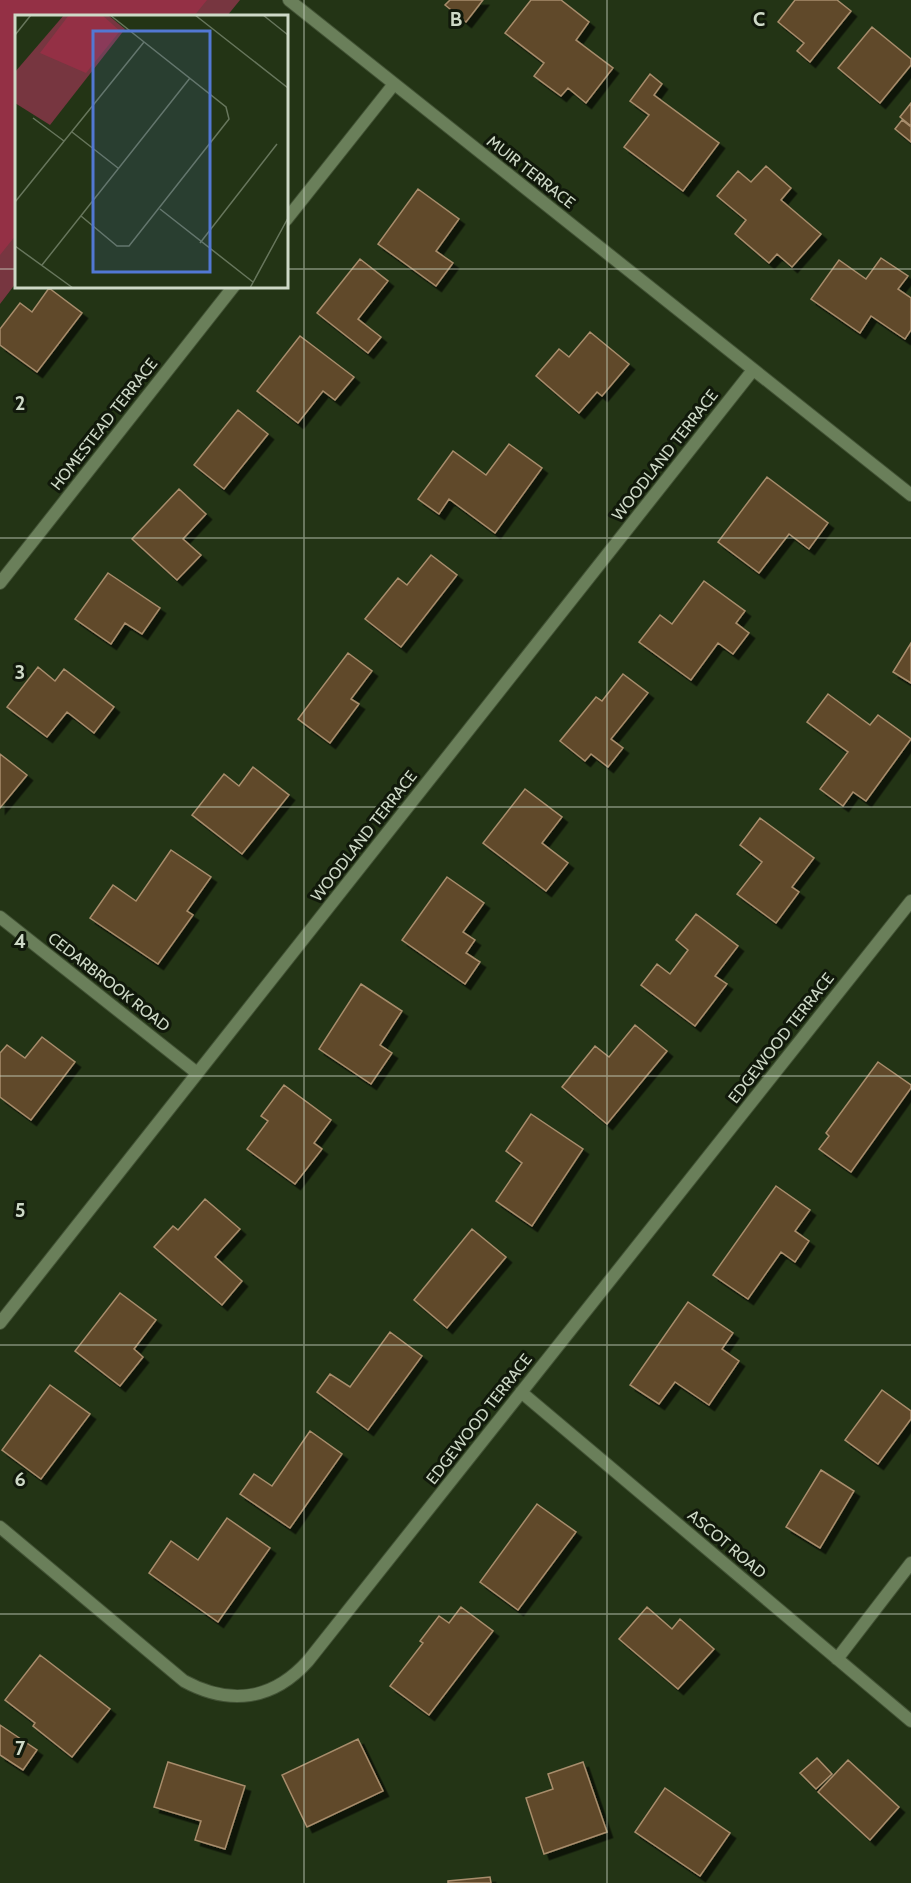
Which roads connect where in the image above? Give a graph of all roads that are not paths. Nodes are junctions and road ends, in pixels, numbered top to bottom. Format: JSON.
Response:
{"nodes":[{"id":1,"x":289,"y":0,"type":"edge"},
{"id":2,"x":394,"y":84,"type":"junction"},
{"id":3,"x":288,"y":217,"type":"edge"},
{"id":4,"x":232,"y":288,"type":"edge"},
{"id":5,"x":753,"y":369,"type":"junction"},
{"id":6,"x":911,"y":495,"type":"edge"},
{"id":7,"x":0,"y":582,"type":"edge"},
{"id":8,"x":911,"y":901,"type":"edge"},
{"id":9,"x":0,"y":917,"type":"edge"},
{"id":10,"x":197,"y":1073,"type":"junction"},
{"id":11,"x":0,"y":1323,"type":"edge"},
{"id":12,"x":521,"y":1392,"type":"junction"},
{"id":13,"x":0,"y":1527,"type":"edge"},
{"id":14,"x":911,"y":1563,"type":"edge"},
{"id":15,"x":837,"y":1659,"type":"junction"},
{"id":16,"x":911,"y":1721,"type":"edge"}],
"edges":[{"from":1,"to":2,"type":"street","name":"MUIR TERRACE"},
{"from":2,"to":3,"type":"street"},
{"from":2,"to":5,"type":"street","name":"MUIR TERRACE"},
{"from":4,"to":7,"type":"street","name":"HOMESTEAD TERRACE"},
{"from":5,"to":6,"type":"street"},
{"from":5,"to":10,"type":"street","name":"WOODLAND TERRACE"},
{"from":8,"to":12,"type":"street","name":"EDGEWOOD TERRACE"},
{"from":9,"to":10,"type":"street","name":"CEDARBROOK ROAD"},
{"from":10,"to":11,"type":"street","name":"WOODLAND TERRACE"},
{"from":12,"to":13,"type":"street","name":"EDGEWOOD TERRACE"},
{"from":12,"to":15,"type":"street","name":"ASCOT ROAD"},
{"from":14,"to":15,"type":"street"},
{"from":15,"to":16,"type":"street","name":"ASCOT ROAD"}]}
